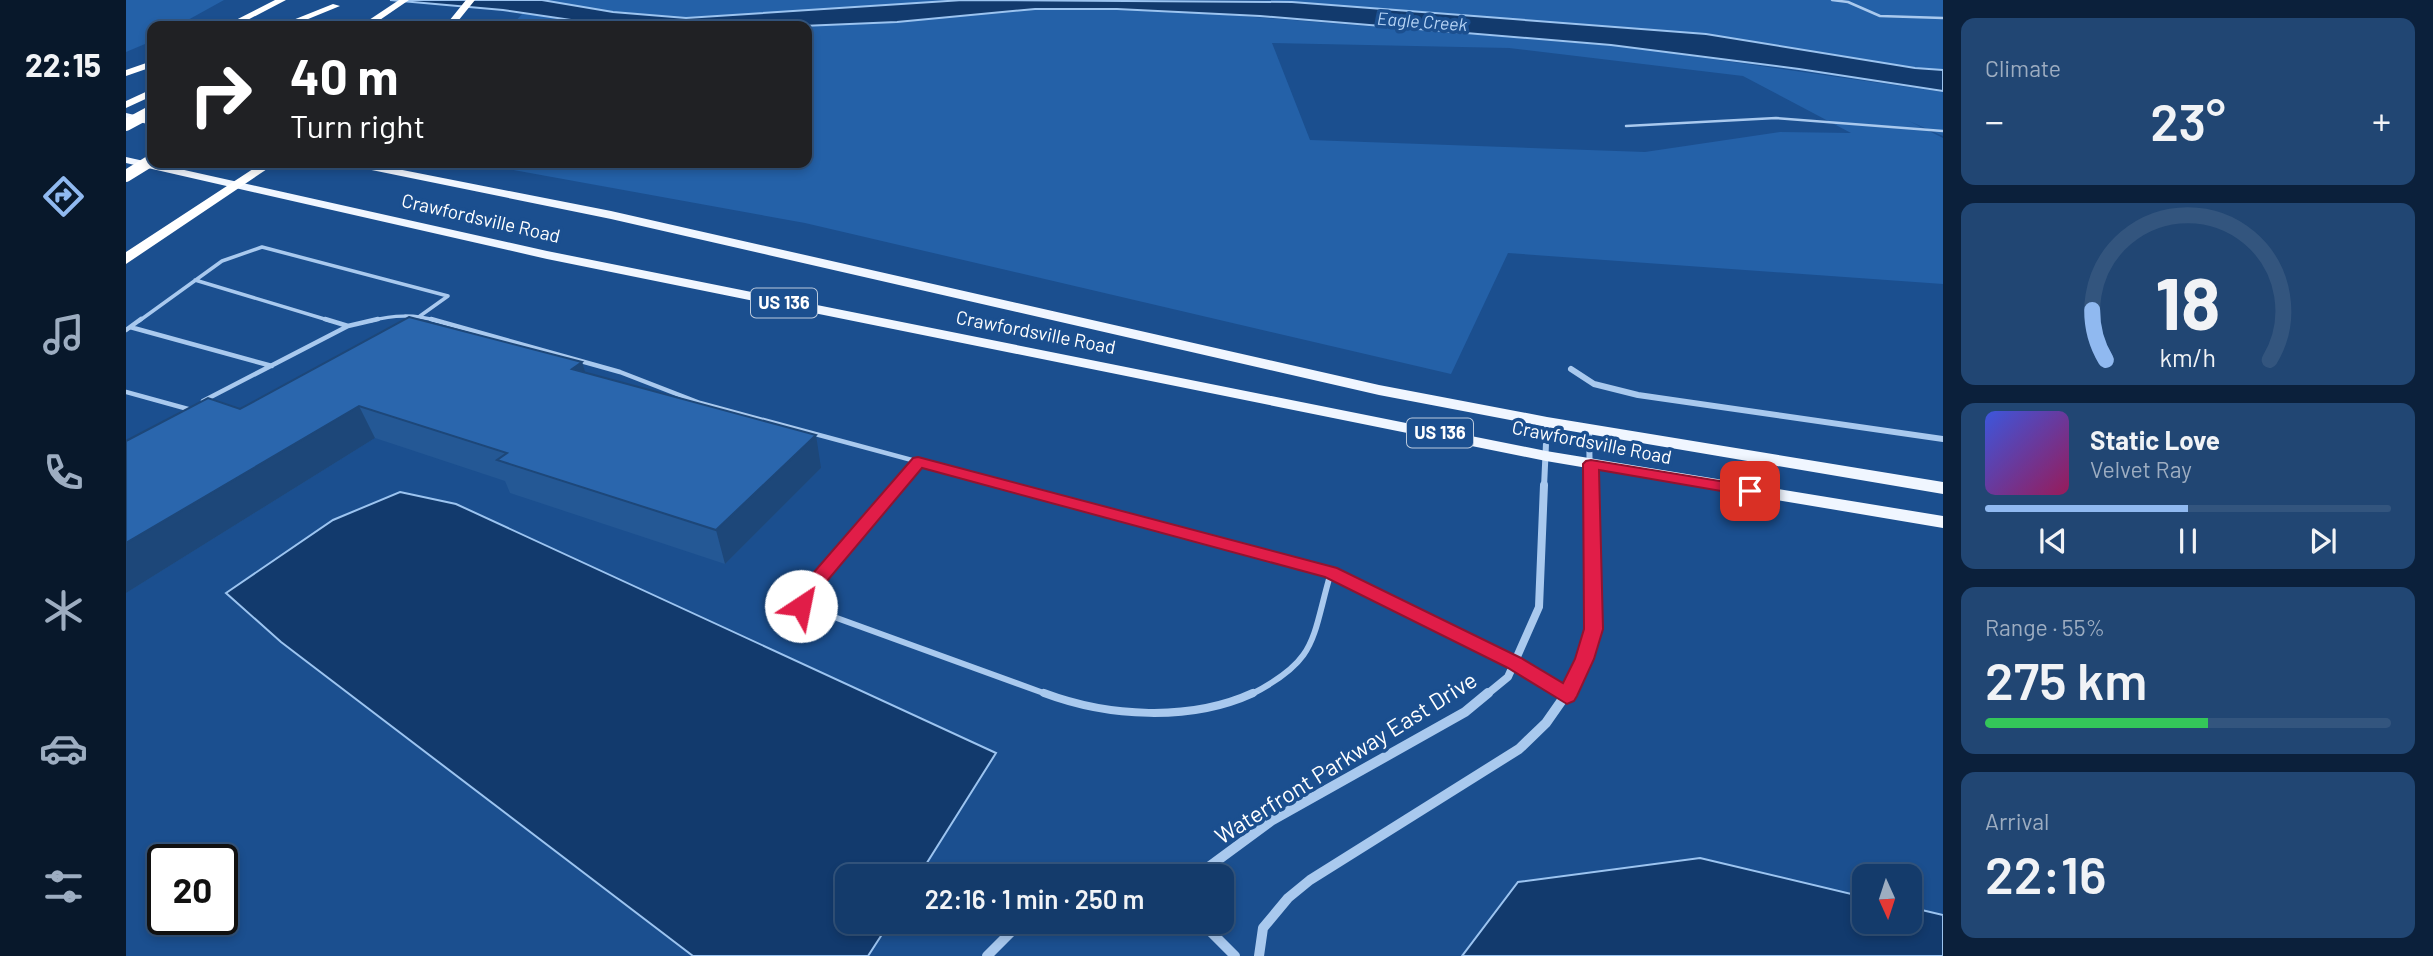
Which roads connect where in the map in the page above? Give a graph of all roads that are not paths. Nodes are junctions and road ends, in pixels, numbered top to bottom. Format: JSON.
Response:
{"nodes":[{"id":1,"x":282,"y":0,"type":"edge"},
{"id":2,"x":345,"y":0,"type":"edge"},
{"id":3,"x":405,"y":0,"type":"edge"},
{"id":4,"x":471,"y":0,"type":"edge"},
{"id":5,"x":1832,"y":0,"type":"edge"},
{"id":6,"x":336,"y":6,"type":"junction"},
{"id":7,"x":1943,"y":18,"type":"edge"},
{"id":8,"x":240,"y":21,"type":"edge"},
{"id":9,"x":296,"y":21,"type":"edge"},
{"id":10,"x":314,"y":21,"type":"edge"},
{"id":11,"x":373,"y":21,"type":"edge"},
{"id":12,"x":454,"y":21,"type":"edge"},
{"id":13,"x":147,"y":66,"type":"edge"},
{"id":14,"x":126,"y":73,"type":"edge"},
{"id":15,"x":147,"y":95,"type":"edge"},
{"id":16,"x":131,"y":103,"type":"edge"},
{"id":17,"x":147,"y":114,"type":"edge"},
{"id":18,"x":126,"y":116,"type":"edge"},
{"id":19,"x":147,"y":121,"type":"edge"},
{"id":20,"x":126,"y":125,"type":"edge"},
{"id":21,"x":1626,"y":126,"type":"dead end"},
{"id":22,"x":1943,"y":131,"type":"edge"},
{"id":23,"x":126,"y":160,"type":"edge"},
{"id":24,"x":147,"y":163,"type":"edge"},
{"id":25,"x":147,"y":165,"type":"edge"},
{"id":26,"x":163,"y":168,"type":"edge"},
{"id":27,"x":262,"y":168,"type":"edge"},
{"id":28,"x":377,"y":168,"type":"edge"},
{"id":29,"x":126,"y":176,"type":"edge"},
{"id":30,"x":236,"y":184,"type":"junction"},
{"id":31,"x":126,"y":259,"type":"edge"},
{"id":32,"x":195,"y":280,"type":"junction"},
{"id":33,"x":420,"y":316,"type":"junction"},
{"id":34,"x":348,"y":327,"type":"junction"},
{"id":35,"x":128,"y":329,"type":"edge"},
{"id":36,"x":272,"y":366,"type":"junction"},
{"id":37,"x":1571,"y":369,"type":"dead end"},
{"id":38,"x":126,"y":392,"type":"edge"},
{"id":39,"x":188,"y":409,"type":"junction"},
{"id":40,"x":178,"y":414,"type":"edge"},
{"id":41,"x":1547,"y":422,"type":"junction"},
{"id":42,"x":1589,"y":429,"type":"junction"},
{"id":43,"x":1943,"y":439,"type":"edge"},
{"id":44,"x":1546,"y":456,"type":"junction"},
{"id":45,"x":918,"y":462,"type":"junction"},
{"id":46,"x":1591,"y":464,"type":"junction"},
{"id":47,"x":1943,"y":488,"type":"edge"},
{"id":48,"x":1943,"y":522,"type":"edge"},
{"id":49,"x":1331,"y":572,"type":"junction"},
{"id":50,"x":1514,"y":663,"type":"junction"},
{"id":51,"x":1567,"y":696,"type":"junction"},
{"id":52,"x":1213,"y":864,"type":"edge"},
{"id":53,"x":1009,"y":934,"type":"edge"},
{"id":54,"x":1213,"y":934,"type":"edge"},
{"id":55,"x":987,"y":956,"type":"edge"},
{"id":56,"x":1235,"y":956,"type":"edge"},
{"id":57,"x":1259,"y":956,"type":"edge"}],
"edges":[{"from":1,"to":8,"type":"highway"},
{"from":2,"to":6,"type":"highway"},
{"from":3,"to":11,"type":"highway"},
{"from":4,"to":12,"type":"highway"},
{"from":5,"to":7,"type":"lane"},
{"from":6,"to":9,"type":"highway"},
{"from":6,"to":10,"type":"highway"},
{"from":13,"to":14,"type":"highway"},
{"from":15,"to":16,"type":"highway"},
{"from":17,"to":20,"type":"highway","bridge":true},
{"from":18,"to":19,"type":"main road"},
{"from":21,"to":22,"type":"lane"},
{"from":23,"to":25,"type":"main road","name":"Crawfordsville Road","number":"US 136"},
{"from":24,"to":29,"type":"highway","bridge":true},
{"from":26,"to":30,"type":"main road","name":"Crawfordsville Road","number":"US 136"},
{"from":27,"to":30,"type":"highway"},
{"from":28,"to":41,"type":"main road","name":"Crawfordsville Road","number":"US 136"},
{"from":30,"to":31,"type":"highway"},
{"from":30,"to":44,"type":"main road","name":"Crawfordsville Road","number":"US 136"},
{"from":32,"to":33,"type":"lane"},
{"from":32,"to":34,"type":"lane"},
{"from":32,"to":35,"type":"lane"},
{"from":33,"to":34,"type":"lane"},
{"from":33,"to":45,"type":"lane"},
{"from":34,"to":36,"type":"lane"},
{"from":35,"to":36,"type":"lane"},
{"from":36,"to":39,"type":"lane"},
{"from":37,"to":43,"type":"street"},
{"from":38,"to":39,"type":"lane"},
{"from":39,"to":40,"type":"lane"},
{"from":41,"to":42,"type":"main road","name":"Crawfordsville Road","number":"US 136"},
{"from":41,"to":44,"type":"street","name":"Waterfront Parkway East Drive"},
{"from":42,"to":46,"type":"street"},
{"from":42,"to":47,"type":"main road","name":"Crawfordsville Road","number":"US 136"},
{"from":44,"to":46,"type":"main road","name":"Crawfordsville Road","number":"US 136"},
{"from":44,"to":50,"type":"street","name":"Waterfront Parkway East Drive"},
{"from":45,"to":49,"type":"lane"},
{"from":45,"to":49,"type":"lane"},
{"from":46,"to":48,"type":"main road","name":"Crawfordsville Road","number":"US 136"},
{"from":46,"to":51,"type":"street"},
{"from":49,"to":50,"type":"lane"},
{"from":50,"to":51,"type":"lane"},
{"from":50,"to":52,"type":"street","name":"Waterfront Parkway East Drive"},
{"from":51,"to":57,"type":"street"},
{"from":53,"to":55,"type":"street"},
{"from":54,"to":56,"type":"street"}]}
